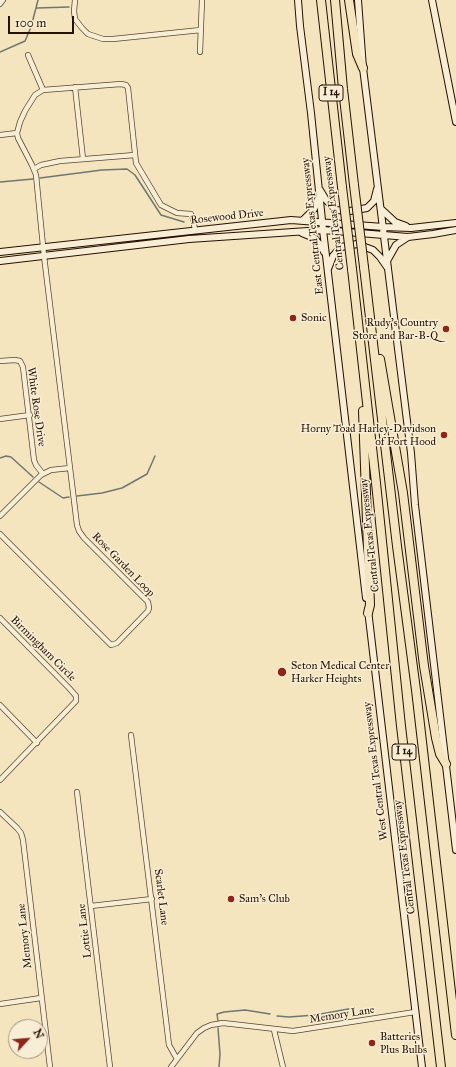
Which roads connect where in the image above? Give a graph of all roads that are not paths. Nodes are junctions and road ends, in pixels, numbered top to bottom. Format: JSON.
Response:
{"nodes":[{"id":1,"x":2,"y":0,"type":"edge"},
{"id":2,"x":76,"y":0,"type":"edge"},
{"id":3,"x":202,"y":0,"type":"edge"},
{"id":4,"x":298,"y":0,"type":"edge"},
{"id":5,"x":321,"y":0,"type":"edge"},
{"id":6,"x":335,"y":0,"type":"edge"},
{"id":7,"x":349,"y":0,"type":"edge"},
{"id":8,"x":358,"y":0,"type":"edge"},
{"id":9,"x":432,"y":0,"type":"edge"},
{"id":10,"x":0,"y":4,"type":"edge"},
{"id":11,"x":200,"y":30,"type":"junction"},
{"id":12,"x":200,"y":52,"type":"dead end"},
{"id":13,"x":28,"y":55,"type":"dead end"},
{"id":14,"x":363,"y":68,"type":"junction"},
{"id":15,"x":75,"y":87,"type":"junction"},
{"id":16,"x":43,"y":90,"type":"junction"},
{"id":17,"x":456,"y":122,"type":"edge"},
{"id":18,"x":17,"y":133,"type":"junction"},
{"id":19,"x":0,"y":135,"type":"edge"},
{"id":20,"x":135,"y":155,"type":"junction"},
{"id":21,"x":83,"y":159,"type":"junction"},
{"id":22,"x":34,"y":169,"type":"junction"},
{"id":23,"x":378,"y":184,"type":"junction"},
{"id":24,"x":319,"y":190,"type":"junction"},
{"id":25,"x":381,"y":208,"type":"junction"},
{"id":26,"x":456,"y":219,"type":"edge"},
{"id":27,"x":303,"y":220,"type":"junction"},
{"id":28,"x":322,"y":222,"type":"junction"},
{"id":29,"x":453,"y":223,"type":"edge"},
{"id":30,"x":383,"y":227,"type":"junction"},
{"id":31,"x":411,"y":228,"type":"junction"},
{"id":32,"x":195,"y":230,"type":"junction"},
{"id":33,"x":323,"y":230,"type":"junction"},
{"id":34,"x":456,"y":231,"type":"edge"},
{"id":35,"x":298,"y":232,"type":"junction"},
{"id":36,"x":384,"y":235,"type":"junction"},
{"id":37,"x":408,"y":237,"type":"junction"},
{"id":38,"x":43,"y":247,"type":"junction"},
{"id":39,"x":0,"y":252,"type":"edge"},
{"id":40,"x":44,"y":256,"type":"junction"},
{"id":41,"x":326,"y":256,"type":"junction"},
{"id":42,"x":0,"y":261,"type":"edge"},
{"id":43,"x":387,"y":261,"type":"junction"},
{"id":44,"x":328,"y":269,"type":"junction"},
{"id":45,"x":388,"y":269,"type":"junction"},
{"id":46,"x":372,"y":338,"type":"junction"},
{"id":47,"x":0,"y":361,"type":"edge"},
{"id":48,"x":365,"y":393,"type":"junction"},
{"id":49,"x":30,"y":415,"type":"junction"},
{"id":50,"x":0,"y":419,"type":"edge"},
{"id":51,"x":348,"y":449,"type":"joint"},
{"id":52,"x":70,"y":468,"type":"junction"},
{"id":53,"x":43,"y":474,"type":"junction"},
{"id":54,"x":0,"y":516,"type":"edge"},
{"id":55,"x":0,"y":534,"type":"edge"},
{"id":56,"x":368,"y":613,"type":"junction"},
{"id":57,"x":0,"y":618,"type":"edge"},
{"id":58,"x":0,"y":705,"type":"edge"},
{"id":59,"x":131,"y":735,"type":"dead end"},
{"id":60,"x":36,"y":743,"type":"junction"},
{"id":61,"x":446,"y":764,"type":"junction"},
{"id":62,"x":0,"y":780,"type":"edge"},
{"id":63,"x":77,"y":792,"type":"dead end"},
{"id":64,"x":0,"y":812,"type":"edge"},
{"id":65,"x":456,"y":850,"type":"edge"},
{"id":66,"x":152,"y":899,"type":"junction"},
{"id":67,"x":91,"y":906,"type":"junction"},
{"id":68,"x":41,"y":998,"type":"junction"},
{"id":69,"x":0,"y":1004,"type":"edge"},
{"id":70,"x":415,"y":1012,"type":"junction"},
{"id":71,"x":274,"y":1030,"type":"junction"},
{"id":72,"x":456,"y":1035,"type":"edge"},
{"id":73,"x":177,"y":1059,"type":"junction"},
{"id":74,"x":50,"y":1067,"type":"edge"},
{"id":75,"x":110,"y":1067,"type":"edge"},
{"id":76,"x":171,"y":1067,"type":"edge"},
{"id":77,"x":283,"y":1067,"type":"edge"},
{"id":78,"x":422,"y":1067,"type":"edge"},
{"id":79,"x":442,"y":1067,"type":"edge"}],
"edges":[{"from":1,"to":10,"type":"street"},
{"from":2,"to":11,"type":"street"},
{"from":3,"to":11,"type":"street"},
{"from":4,"to":24,"type":"main road","name":"East Central Texas Expressway"},
{"from":5,"to":48,"type":"highway","name":"Central Texas Expressway","number":"I 14","bridge":true},
{"from":6,"to":46,"type":"highway","name":"Central Texas Expressway","number":"I 14","bridge":true},
{"from":7,"to":14,"type":"highway"},
{"from":8,"to":14,"type":"main road"},
{"from":9,"to":17,"type":"main road"},
{"from":11,"to":12,"type":"street"},
{"from":13,"to":16,"type":"street"},
{"from":14,"to":23,"type":"main road"},
{"from":15,"to":16,"type":"street"},
{"from":15,"to":20,"type":"street"},
{"from":15,"to":21,"type":"street"},
{"from":16,"to":18,"type":"street"},
{"from":18,"to":19,"type":"street"},
{"from":18,"to":22,"type":"street","name":"Rose Garden Loop"},
{"from":20,"to":21,"type":"street"},
{"from":20,"to":32,"type":"street"},
{"from":21,"to":22,"type":"street"},
{"from":22,"to":38,"type":"street","name":"Rose Garden Loop"},
{"from":23,"to":24,"type":"main road"},
{"from":23,"to":25,"type":"main road"},
{"from":24,"to":27,"type":"main road"},
{"from":24,"to":28,"type":"main road","name":"East Central Texas Expressway"},
{"from":25,"to":30,"type":"main road"},
{"from":25,"to":31,"type":"main road"},
{"from":26,"to":29,"type":"main road"},
{"from":27,"to":28,"type":"main road","name":"Rosewood Drive"},
{"from":27,"to":32,"type":"main road","name":"Rosewood Drive"},
{"from":28,"to":30,"type":"main road","name":"Rosewood Drive"},
{"from":28,"to":33,"type":"main road","name":"East Central Texas Expressway"},
{"from":29,"to":31,"type":"main road","name":"Rosewood Drive"},
{"from":30,"to":31,"type":"main road","name":"Rosewood Drive"},
{"from":30,"to":36,"type":"main road"},
{"from":32,"to":38,"type":"main road","name":"Rosewood Drive"},
{"from":33,"to":35,"type":"main road","name":"Rosewood Drive"},
{"from":33,"to":36,"type":"main road","name":"Rosewood Drive"},
{"from":33,"to":41,"type":"main road","name":"East Central Texas Expressway"},
{"from":34,"to":37,"type":"main road","name":"Rosewood Drive"},
{"from":35,"to":40,"type":"main road","name":"Rosewood Drive"},
{"from":35,"to":41,"type":"main road"},
{"from":36,"to":37,"type":"main road","name":"Rosewood Drive"},
{"from":36,"to":43,"type":"main road"},
{"from":37,"to":43,"type":"main road"},
{"from":38,"to":39,"type":"main road","name":"Rosewood Drive"},
{"from":38,"to":40,"type":"street","name":"Rose Garden Loop"},
{"from":40,"to":42,"type":"main road","name":"Rosewood Drive"},
{"from":40,"to":52,"type":"street","name":"Rose Garden Loop"},
{"from":41,"to":44,"type":"main road","name":"East Central Texas Expressway"},
{"from":43,"to":45,"type":"main road"},
{"from":44,"to":45,"type":"main road"},
{"from":44,"to":51,"type":"main road","name":"East Central Texas Expressway"},
{"from":45,"to":61,"type":"main road"},
{"from":46,"to":61,"type":"highway"},
{"from":46,"to":72,"type":"highway","name":"Central Texas Expressway","number":"I 14"},
{"from":47,"to":49,"type":"street","name":"White Rose Drive"},
{"from":48,"to":56,"type":"highway"},
{"from":48,"to":79,"type":"highway","name":"Central Texas Expressway","number":"I 14"},
{"from":49,"to":50,"type":"street"},
{"from":49,"to":53,"type":"street","name":"White Rose Drive"},
{"from":51,"to":56,"type":"main road","name":"West Central Texas Expressway"},
{"from":52,"to":53,"type":"street"},
{"from":52,"to":55,"type":"street","name":"Rose Garden Loop"},
{"from":53,"to":54,"type":"street"},
{"from":56,"to":70,"type":"main road","name":"West Central Texas Expressway"},
{"from":57,"to":60,"type":"street","name":"Birmingham Circle"},
{"from":58,"to":60,"type":"street"},
{"from":59,"to":66,"type":"street","name":"Scarlet Lane"},
{"from":60,"to":62,"type":"street","name":"Birmingham Circle"},
{"from":61,"to":65,"type":"main road"},
{"from":63,"to":67,"type":"street","name":"Lottie Lane"},
{"from":64,"to":68,"type":"street","name":"Memory Lane"},
{"from":66,"to":67,"type":"street"},
{"from":66,"to":73,"type":"street","name":"Scarlet Lane"},
{"from":67,"to":75,"type":"street","name":"Lottie Lane"},
{"from":68,"to":69,"type":"street"},
{"from":68,"to":74,"type":"street","name":"Memory Lane"},
{"from":70,"to":71,"type":"street","name":"Memory Lane"},
{"from":70,"to":78,"type":"main road","name":"West Central Texas Expressway"},
{"from":71,"to":73,"type":"street","name":"Memory Lane"},
{"from":71,"to":77,"type":"street"},
{"from":73,"to":76,"type":"street","name":"Memory Lane"}]}
